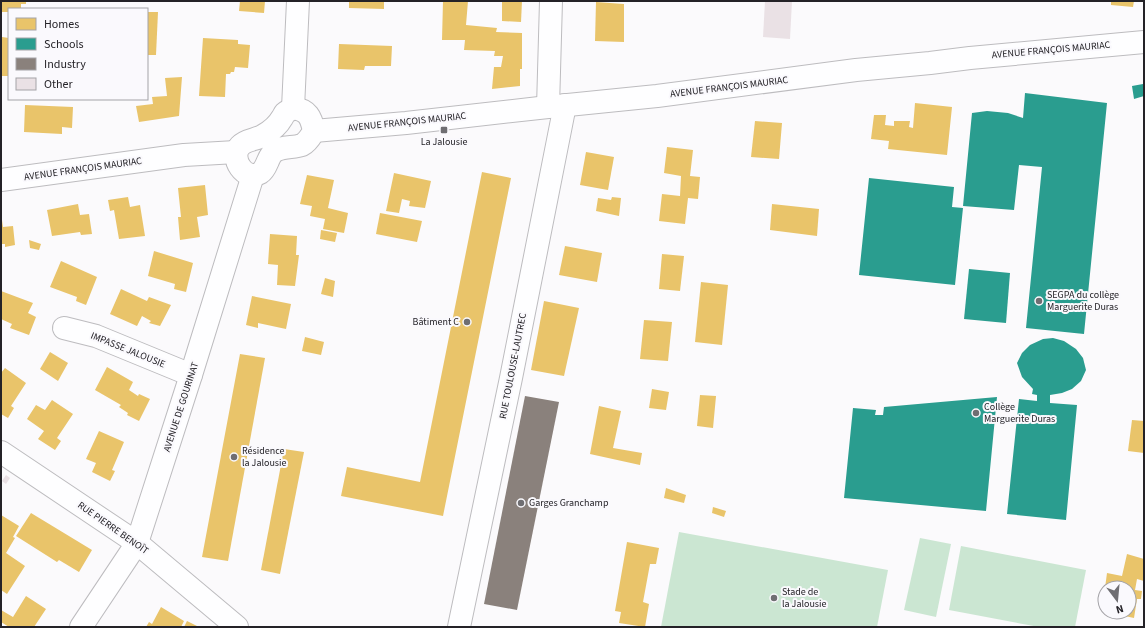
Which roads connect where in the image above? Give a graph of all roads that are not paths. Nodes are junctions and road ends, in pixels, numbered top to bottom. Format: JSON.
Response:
{"nodes":[{"id":1,"x":298,"y":1,"type":"edge"},
{"id":2,"x":551,"y":1,"type":"edge"},
{"id":3,"x":1144,"y":42,"type":"edge"},
{"id":4,"x":556,"y":106,"type":"junction"},
{"id":5,"x":293,"y":108,"type":"junction"},
{"id":6,"x":314,"y":131,"type":"junction"},
{"id":7,"x":236,"y":152,"type":"junction"},
{"id":8,"x":253,"y":175,"type":"junction"},
{"id":9,"x":1,"y":180,"type":"edge"},
{"id":10,"x":64,"y":328,"type":"dead end"},
{"id":11,"x":191,"y":375,"type":"junction"},
{"id":12,"x":1,"y":452,"type":"edge"},
{"id":13,"x":137,"y":543,"type":"junction"},
{"id":14,"x":81,"y":627,"type":"edge"},
{"id":15,"x":237,"y":627,"type":"edge"},
{"id":16,"x":459,"y":627,"type":"edge"}],
"edges":[{"from":1,"to":5,"type":"street"},
{"from":2,"to":4,"type":"street","name":"RUE TOULOUSE-LAUTREC"},
{"from":3,"to":4,"type":"street","name":"AVENUE FRANÇOIS MAURIAC"},
{"from":4,"to":6,"type":"street","name":"AVENUE FRANÇOIS MAURIAC"},
{"from":4,"to":16,"type":"street","name":"RUE TOULOUSE-LAUTREC"},
{"from":5,"to":6,"type":"street"},
{"from":5,"to":7,"type":"street"},
{"from":6,"to":8,"type":"street"},
{"from":7,"to":8,"type":"street"},
{"from":7,"to":9,"type":"street","name":"AVENUE FRANÇOIS MAURIAC"},
{"from":8,"to":11,"type":"street","name":"AVENUE DE GOURINAT"},
{"from":10,"to":11,"type":"street","name":"IMPASSE JALOUSIE"},
{"from":11,"to":13,"type":"street","name":"AVENUE DE GOURINAT"},
{"from":12,"to":13,"type":"street","name":"RUE PIERRE BENOÎT"},
{"from":13,"to":14,"type":"street","name":"AVENUE DE GOURINAT"},
{"from":13,"to":15,"type":"street","name":"RUE PIERRE BENOÎT"}]}
